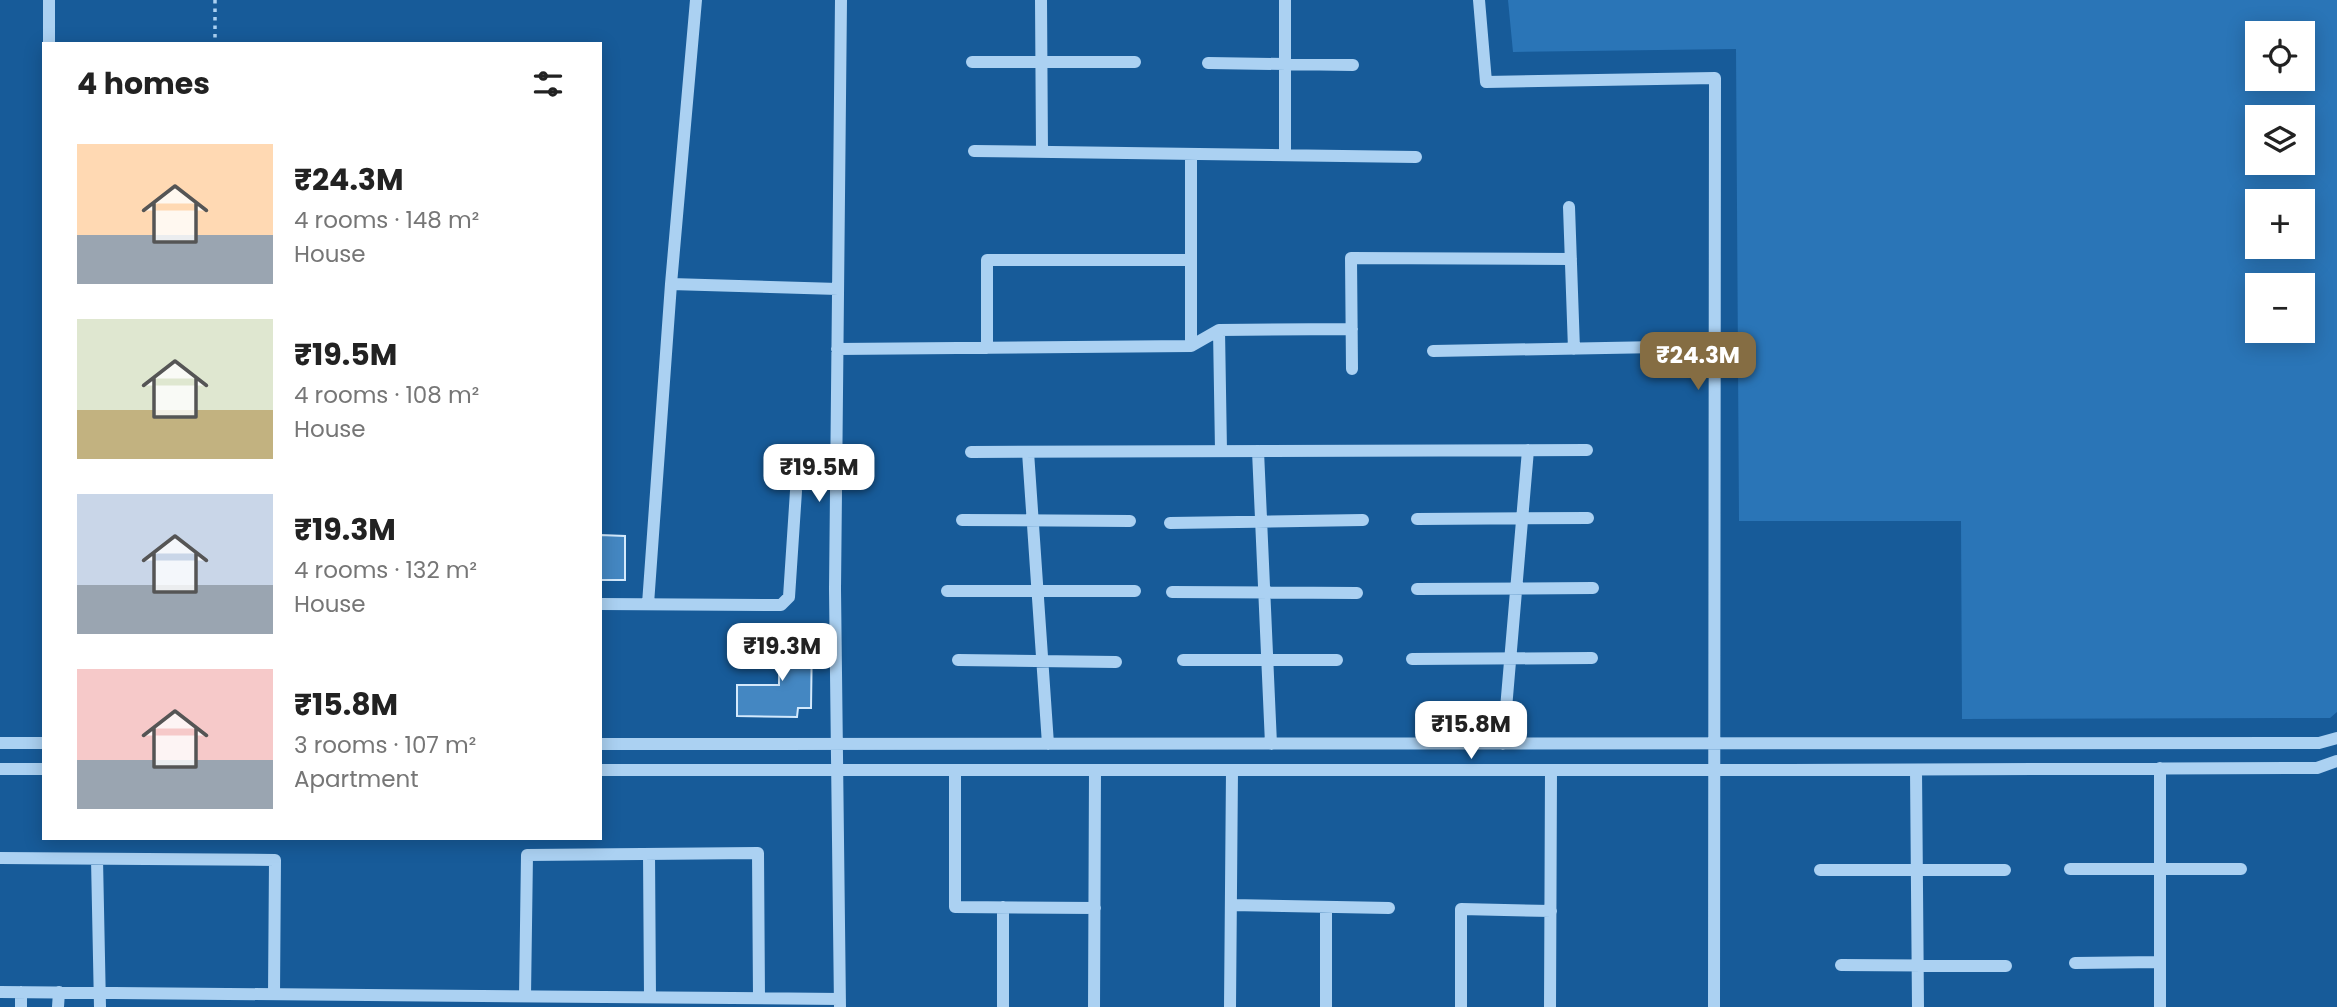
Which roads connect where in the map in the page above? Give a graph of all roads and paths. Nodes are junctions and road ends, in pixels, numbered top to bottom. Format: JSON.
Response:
{"nodes":[{"id":1,"x":48,"y":0,"type":"edge"},
{"id":2,"x":215,"y":0,"type":"edge"},
{"id":3,"x":696,"y":0,"type":"edge"},
{"id":4,"x":841,"y":0,"type":"edge"},
{"id":5,"x":1041,"y":0,"type":"edge"},
{"id":6,"x":1285,"y":0,"type":"edge"},
{"id":7,"x":1479,"y":0,"type":"edge"},
{"id":8,"x":49,"y":42,"type":"edge"},
{"id":9,"x":215,"y":42,"type":"edge"},
{"id":10,"x":972,"y":62,"type":"dead end"},
{"id":11,"x":1042,"y":62,"type":"junction"},
{"id":12,"x":1135,"y":62,"type":"dead end"},
{"id":13,"x":1208,"y":63,"type":"dead end"},
{"id":14,"x":1285,"y":64,"type":"junction"},
{"id":15,"x":1353,"y":65,"type":"dead end"},
{"id":16,"x":974,"y":151,"type":"dead end"},
{"id":17,"x":1042,"y":152,"type":"junction"},
{"id":18,"x":1191,"y":154,"type":"junction"},
{"id":19,"x":1284,"y":155,"type":"junction"},
{"id":20,"x":1416,"y":157,"type":"dead end"},
{"id":21,"x":1569,"y":208,"type":"dead end"},
{"id":22,"x":1571,"y":259,"type":"junction"},
{"id":23,"x":1191,"y":260,"type":"junction"},
{"id":24,"x":671,"y":284,"type":"junction"},
{"id":25,"x":838,"y":289,"type":"junction"},
{"id":26,"x":1352,"y":329,"type":"junction"},
{"id":27,"x":1219,"y":330,"type":"junction"},
{"id":28,"x":1191,"y":346,"type":"junction"},
{"id":29,"x":1714,"y":346,"type":"junction"},
{"id":30,"x":987,"y":348,"type":"junction"},
{"id":31,"x":837,"y":349,"type":"junction"},
{"id":32,"x":1574,"y":349,"type":"junction"},
{"id":33,"x":1433,"y":351,"type":"dead end"},
{"id":34,"x":1352,"y":369,"type":"dead end"},
{"id":35,"x":1528,"y":450,"type":"junction"},
{"id":36,"x":1587,"y":450,"type":"dead end"},
{"id":37,"x":1221,"y":451,"type":"junction"},
{"id":38,"x":1258,"y":451,"type":"junction"},
{"id":39,"x":971,"y":452,"type":"dead end"},
{"id":40,"x":1028,"y":452,"type":"junction"},
{"id":41,"x":796,"y":491,"type":"dead end"},
{"id":42,"x":1588,"y":518,"type":"dead end"},
{"id":43,"x":1417,"y":519,"type":"dead end"},
{"id":44,"x":1522,"y":519,"type":"junction"},
{"id":45,"x":962,"y":520,"type":"dead end"},
{"id":46,"x":1363,"y":520,"type":"dead end"},
{"id":47,"x":1033,"y":521,"type":"junction"},
{"id":48,"x":1130,"y":521,"type":"dead end"},
{"id":49,"x":1261,"y":521,"type":"junction"},
{"id":50,"x":1171,"y":523,"type":"dead end"},
{"id":51,"x":1593,"y":588,"type":"dead end"},
{"id":52,"x":1417,"y":589,"type":"dead end"},
{"id":53,"x":1516,"y":589,"type":"junction"},
{"id":54,"x":947,"y":591,"type":"dead end"},
{"id":55,"x":1038,"y":591,"type":"junction"},
{"id":56,"x":1135,"y":591,"type":"dead end"},
{"id":57,"x":1172,"y":592,"type":"dead end"},
{"id":58,"x":1264,"y":592,"type":"junction"},
{"id":59,"x":1357,"y":593,"type":"dead end"},
{"id":60,"x":602,"y":604,"type":"edge"},
{"id":61,"x":648,"y":604,"type":"junction"},
{"id":62,"x":1412,"y":659,"type":"dead end"},
{"id":63,"x":1510,"y":659,"type":"junction"},
{"id":64,"x":1592,"y":659,"type":"dead end"},
{"id":65,"x":958,"y":660,"type":"dead end"},
{"id":66,"x":1183,"y":660,"type":"dead end"},
{"id":67,"x":1267,"y":660,"type":"junction"},
{"id":68,"x":1337,"y":660,"type":"dead end"},
{"id":69,"x":1042,"y":661,"type":"junction"},
{"id":70,"x":1116,"y":662,"type":"dead end"},
{"id":71,"x":2337,"y":738,"type":"edge"},
{"id":72,"x":0,"y":743,"type":"edge"},
{"id":73,"x":42,"y":743,"type":"edge"},
{"id":74,"x":602,"y":744,"type":"edge"},
{"id":75,"x":837,"y":744,"type":"junction"},
{"id":76,"x":1048,"y":744,"type":"junction"},
{"id":77,"x":1271,"y":744,"type":"junction"},
{"id":78,"x":1503,"y":744,"type":"junction"},
{"id":79,"x":1714,"y":744,"type":"junction"},
{"id":80,"x":2337,"y":761,"type":"edge"},
{"id":81,"x":2160,"y":768,"type":"junction"},
{"id":82,"x":0,"y":769,"type":"edge"},
{"id":83,"x":42,"y":769,"type":"edge"},
{"id":84,"x":602,"y":769,"type":"edge"},
{"id":85,"x":837,"y":770,"type":"junction"},
{"id":86,"x":955,"y":770,"type":"junction"},
{"id":87,"x":1095,"y":770,"type":"junction"},
{"id":88,"x":1232,"y":770,"type":"junction"},
{"id":89,"x":1551,"y":770,"type":"junction"},
{"id":90,"x":1714,"y":770,"type":"junction"},
{"id":91,"x":1916,"y":770,"type":"junction"},
{"id":92,"x":649,"y":854,"type":"junction"},
{"id":93,"x":0,"y":858,"type":"edge"},
{"id":94,"x":97,"y":859,"type":"junction"},
{"id":95,"x":2070,"y":869,"type":"dead end"},
{"id":96,"x":2160,"y":869,"type":"junction"},
{"id":97,"x":2241,"y":869,"type":"dead end"},
{"id":98,"x":1820,"y":870,"type":"dead end"},
{"id":99,"x":1917,"y":870,"type":"junction"},
{"id":100,"x":2006,"y":870,"type":"dead end"},
{"id":101,"x":1231,"y":905,"type":"junction"},
{"id":102,"x":1003,"y":907,"type":"junction"},
{"id":103,"x":1326,"y":907,"type":"junction"},
{"id":104,"x":1094,"y":908,"type":"junction"},
{"id":105,"x":1389,"y":908,"type":"dead end"},
{"id":106,"x":1550,"y":911,"type":"junction"},
{"id":107,"x":2160,"y":962,"type":"junction"},
{"id":108,"x":2075,"y":963,"type":"dead end"},
{"id":109,"x":1841,"y":965,"type":"dead end"},
{"id":110,"x":1918,"y":965,"type":"junction"},
{"id":111,"x":2006,"y":966,"type":"dead end"},
{"id":112,"x":0,"y":992,"type":"edge"},
{"id":113,"x":22,"y":992,"type":"junction"},
{"id":114,"x":59,"y":992,"type":"junction"},
{"id":115,"x":100,"y":993,"type":"junction"},
{"id":116,"x":274,"y":994,"type":"junction"},
{"id":117,"x":525,"y":996,"type":"junction"},
{"id":118,"x":650,"y":998,"type":"junction"},
{"id":119,"x":760,"y":998,"type":"junction"},
{"id":120,"x":393,"y":1001,"type":"edge"},
{"id":121,"x":687,"y":1002,"type":"edge"},
{"id":122,"x":840,"y":1003,"type":"edge"},
{"id":123,"x":21,"y":1007,"type":"edge"},
{"id":124,"x":58,"y":1007,"type":"edge"},
{"id":125,"x":100,"y":1007,"type":"edge"},
{"id":126,"x":1003,"y":1007,"type":"edge"},
{"id":127,"x":1094,"y":1007,"type":"edge"},
{"id":128,"x":1230,"y":1007,"type":"edge"},
{"id":129,"x":1326,"y":1007,"type":"edge"},
{"id":130,"x":1461,"y":1007,"type":"edge"},
{"id":131,"x":1550,"y":1007,"type":"edge"},
{"id":132,"x":1714,"y":1007,"type":"edge"},
{"id":133,"x":1919,"y":1007,"type":"edge"},
{"id":134,"x":2160,"y":1007,"type":"edge"}],
"edges":[{"from":1,"to":8,"type":"street"},
{"from":2,"to":9,"type":"path"},
{"from":3,"to":24,"type":"street"},
{"from":4,"to":25,"type":"street"},
{"from":5,"to":11,"type":"street"},
{"from":6,"to":14,"type":"street"},
{"from":7,"to":29,"type":"street"},
{"from":10,"to":11,"type":"street"},
{"from":11,"to":12,"type":"street"},
{"from":11,"to":17,"type":"street"},
{"from":13,"to":14,"type":"street"},
{"from":14,"to":15,"type":"street"},
{"from":14,"to":19,"type":"street"},
{"from":16,"to":17,"type":"street"},
{"from":17,"to":18,"type":"street"},
{"from":18,"to":19,"type":"street"},
{"from":18,"to":23,"type":"street"},
{"from":19,"to":20,"type":"street"},
{"from":21,"to":22,"type":"street"},
{"from":22,"to":26,"type":"street"},
{"from":22,"to":32,"type":"street"},
{"from":23,"to":28,"type":"street"},
{"from":23,"to":30,"type":"street"},
{"from":24,"to":25,"type":"street"},
{"from":24,"to":61,"type":"street"},
{"from":25,"to":31,"type":"street"},
{"from":26,"to":27,"type":"street"},
{"from":26,"to":34,"type":"street"},
{"from":27,"to":28,"type":"street"},
{"from":27,"to":37,"type":"street"},
{"from":28,"to":30,"type":"street"},
{"from":29,"to":32,"type":"street"},
{"from":29,"to":79,"type":"street"},
{"from":30,"to":31,"type":"street"},
{"from":31,"to":75,"type":"street"},
{"from":32,"to":33,"type":"street"},
{"from":35,"to":36,"type":"street"},
{"from":35,"to":38,"type":"street"},
{"from":35,"to":44,"type":"street"},
{"from":37,"to":38,"type":"street"},
{"from":37,"to":40,"type":"street"},
{"from":38,"to":49,"type":"street"},
{"from":39,"to":40,"type":"street"},
{"from":40,"to":47,"type":"street"},
{"from":41,"to":61,"type":"street"},
{"from":42,"to":44,"type":"street"},
{"from":43,"to":44,"type":"street"},
{"from":44,"to":53,"type":"street"},
{"from":45,"to":47,"type":"street"},
{"from":46,"to":49,"type":"street"},
{"from":47,"to":48,"type":"street"},
{"from":47,"to":55,"type":"street"},
{"from":49,"to":50,"type":"street"},
{"from":49,"to":58,"type":"street"},
{"from":51,"to":53,"type":"street"},
{"from":52,"to":53,"type":"street"},
{"from":53,"to":63,"type":"street"},
{"from":54,"to":55,"type":"street"},
{"from":55,"to":56,"type":"street"},
{"from":55,"to":69,"type":"street"},
{"from":57,"to":58,"type":"street"},
{"from":58,"to":59,"type":"street"},
{"from":58,"to":67,"type":"street"},
{"from":60,"to":61,"type":"street"},
{"from":62,"to":63,"type":"street"},
{"from":63,"to":64,"type":"street"},
{"from":63,"to":78,"type":"street"},
{"from":65,"to":69,"type":"street"},
{"from":66,"to":67,"type":"street"},
{"from":67,"to":68,"type":"street"},
{"from":67,"to":77,"type":"street"},
{"from":69,"to":70,"type":"street"},
{"from":69,"to":76,"type":"street"},
{"from":71,"to":79,"type":"street"},
{"from":72,"to":73,"type":"street"},
{"from":74,"to":75,"type":"street"},
{"from":75,"to":76,"type":"street"},
{"from":75,"to":85,"type":"street"},
{"from":76,"to":77,"type":"street"},
{"from":77,"to":78,"type":"street"},
{"from":78,"to":79,"type":"street"},
{"from":79,"to":90,"type":"street"},
{"from":80,"to":81,"type":"street"},
{"from":81,"to":91,"type":"street"},
{"from":81,"to":96,"type":"street"},
{"from":82,"to":83,"type":"street"},
{"from":84,"to":85,"type":"street"},
{"from":85,"to":86,"type":"street"},
{"from":85,"to":122,"type":"street"},
{"from":86,"to":87,"type":"street"},
{"from":86,"to":102,"type":"street"},
{"from":87,"to":88,"type":"street"},
{"from":87,"to":104,"type":"street"},
{"from":88,"to":89,"type":"street"},
{"from":88,"to":101,"type":"street"},
{"from":89,"to":90,"type":"street"},
{"from":89,"to":106,"type":"street"},
{"from":90,"to":91,"type":"street"},
{"from":90,"to":132,"type":"street"},
{"from":91,"to":99,"type":"street"},
{"from":92,"to":117,"type":"street"},
{"from":92,"to":118,"type":"street"},
{"from":92,"to":119,"type":"street"},
{"from":93,"to":94,"type":"street"},
{"from":94,"to":115,"type":"street"},
{"from":94,"to":116,"type":"street"},
{"from":95,"to":96,"type":"street"},
{"from":96,"to":97,"type":"street"},
{"from":96,"to":107,"type":"street"},
{"from":98,"to":99,"type":"street"},
{"from":99,"to":100,"type":"street"},
{"from":99,"to":110,"type":"street"},
{"from":101,"to":103,"type":"street"},
{"from":101,"to":128,"type":"street"},
{"from":102,"to":104,"type":"street"},
{"from":102,"to":126,"type":"street"},
{"from":103,"to":105,"type":"street"},
{"from":103,"to":129,"type":"street"},
{"from":104,"to":127,"type":"street"},
{"from":106,"to":130,"type":"street"},
{"from":106,"to":131,"type":"street"},
{"from":107,"to":108,"type":"street"},
{"from":107,"to":134,"type":"street"},
{"from":109,"to":110,"type":"street"},
{"from":110,"to":111,"type":"street"},
{"from":110,"to":133,"type":"street"},
{"from":112,"to":113,"type":"street"},
{"from":113,"to":114,"type":"street"},
{"from":113,"to":123,"type":"street"},
{"from":114,"to":115,"type":"street"},
{"from":114,"to":124,"type":"street"},
{"from":115,"to":116,"type":"street"},
{"from":115,"to":125,"type":"street"},
{"from":116,"to":120,"type":"street"},
{"from":117,"to":118,"type":"street"},
{"from":117,"to":120,"type":"street"},
{"from":118,"to":121,"type":"street"},
{"from":119,"to":121,"type":"street"},
{"from":119,"to":122,"type":"street"}]}
